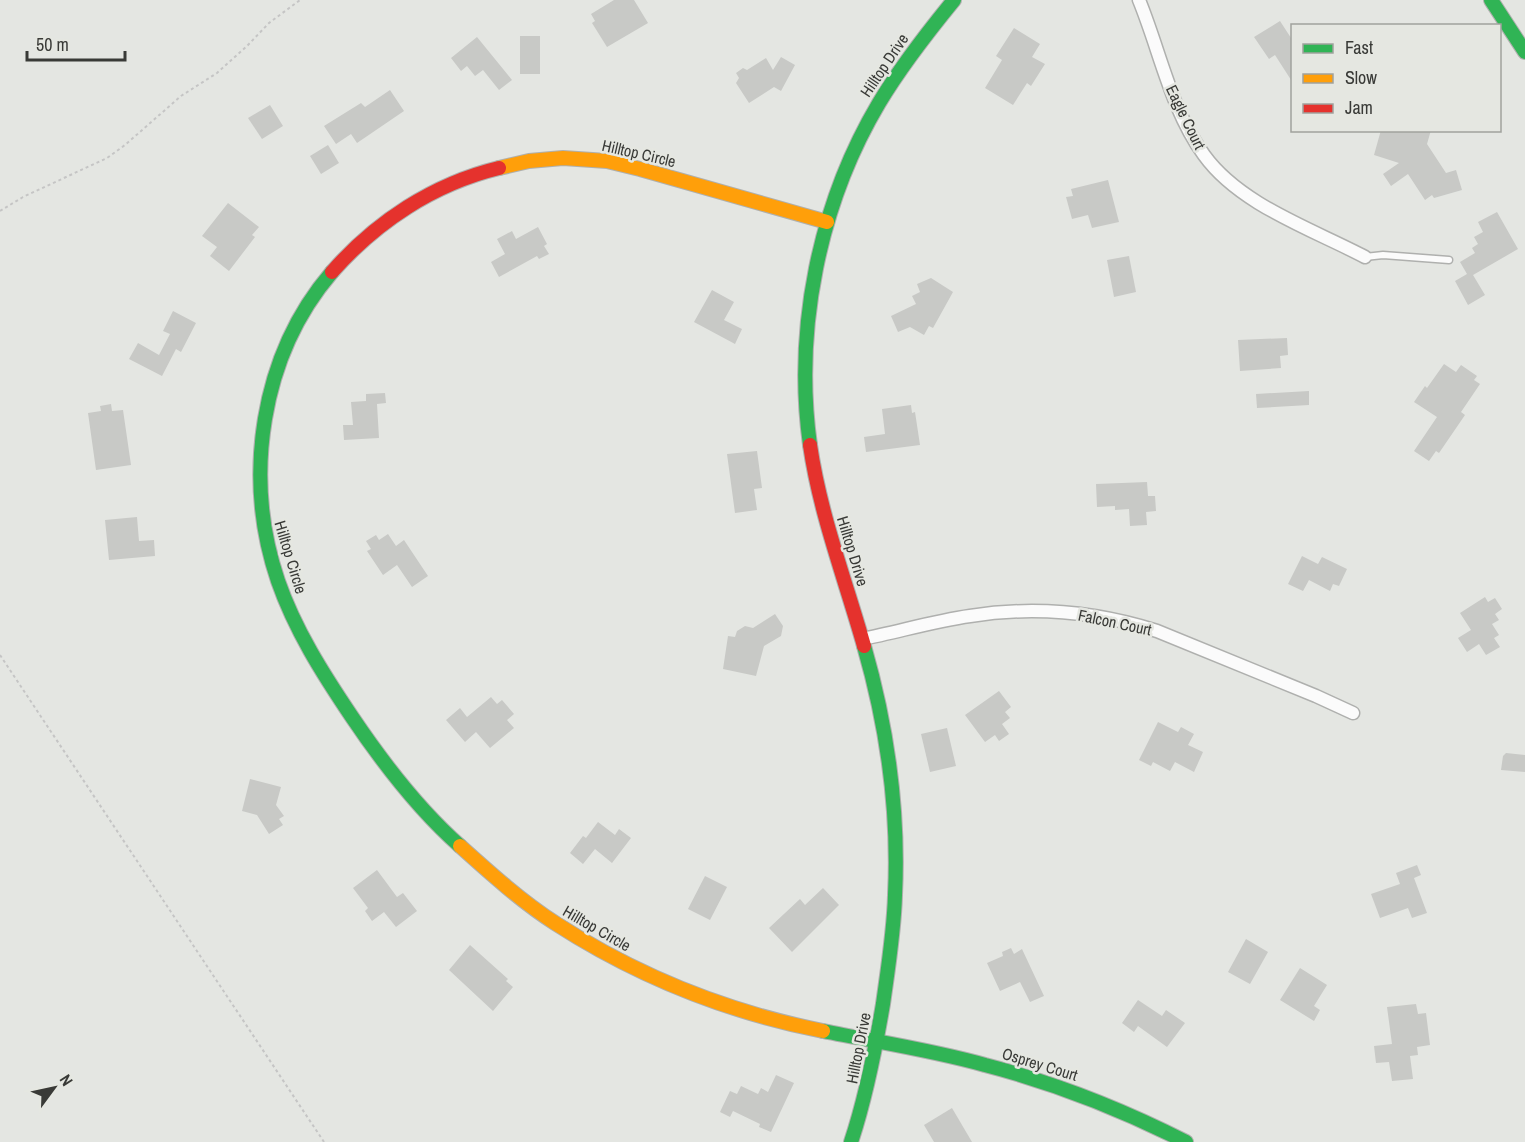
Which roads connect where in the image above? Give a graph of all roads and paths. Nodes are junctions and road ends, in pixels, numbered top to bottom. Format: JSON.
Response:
{"nodes":[{"id":1,"x":300,"y":0,"type":"edge"},
{"id":2,"x":954,"y":0,"type":"edge"},
{"id":3,"x":1139,"y":0,"type":"edge"},
{"id":4,"x":1491,"y":0,"type":"edge"},
{"id":5,"x":1525,"y":52,"type":"edge"},
{"id":6,"x":0,"y":211,"type":"edge"},
{"id":7,"x":827,"y":222,"type":"junction"},
{"id":8,"x":1365,"y":257,"type":"joint"},
{"id":9,"x":1449,"y":260,"type":"dead end"},
{"id":10,"x":862,"y":639,"type":"junction"},
{"id":11,"x":0,"y":656,"type":"edge"},
{"id":12,"x":1353,"y":713,"type":"dead end"},
{"id":13,"x":877,"y":1042,"type":"junction"},
{"id":14,"x":324,"y":1142,"type":"edge"},
{"id":15,"x":851,"y":1142,"type":"edge"},
{"id":16,"x":1186,"y":1142,"type":"edge"}],
"edges":[{"from":1,"to":6,"type":"path"},
{"from":2,"to":7,"type":"street","name":"Hilltop Drive"},
{"from":3,"to":8,"type":"street","name":"Eagle Court"},
{"from":4,"to":5,"type":"street"},
{"from":7,"to":10,"type":"street","name":"Hilltop Drive"},
{"from":7,"to":13,"type":"street","name":"Hilltop Circle"},
{"from":8,"to":9,"type":"lane"},
{"from":10,"to":12,"type":"street","name":"Falcon Court"},
{"from":10,"to":13,"type":"street","name":"Hilltop Drive"},
{"from":11,"to":14,"type":"path"},
{"from":13,"to":15,"type":"street","name":"Hilltop Drive"},
{"from":13,"to":16,"type":"street","name":"Osprey Court"}]}
